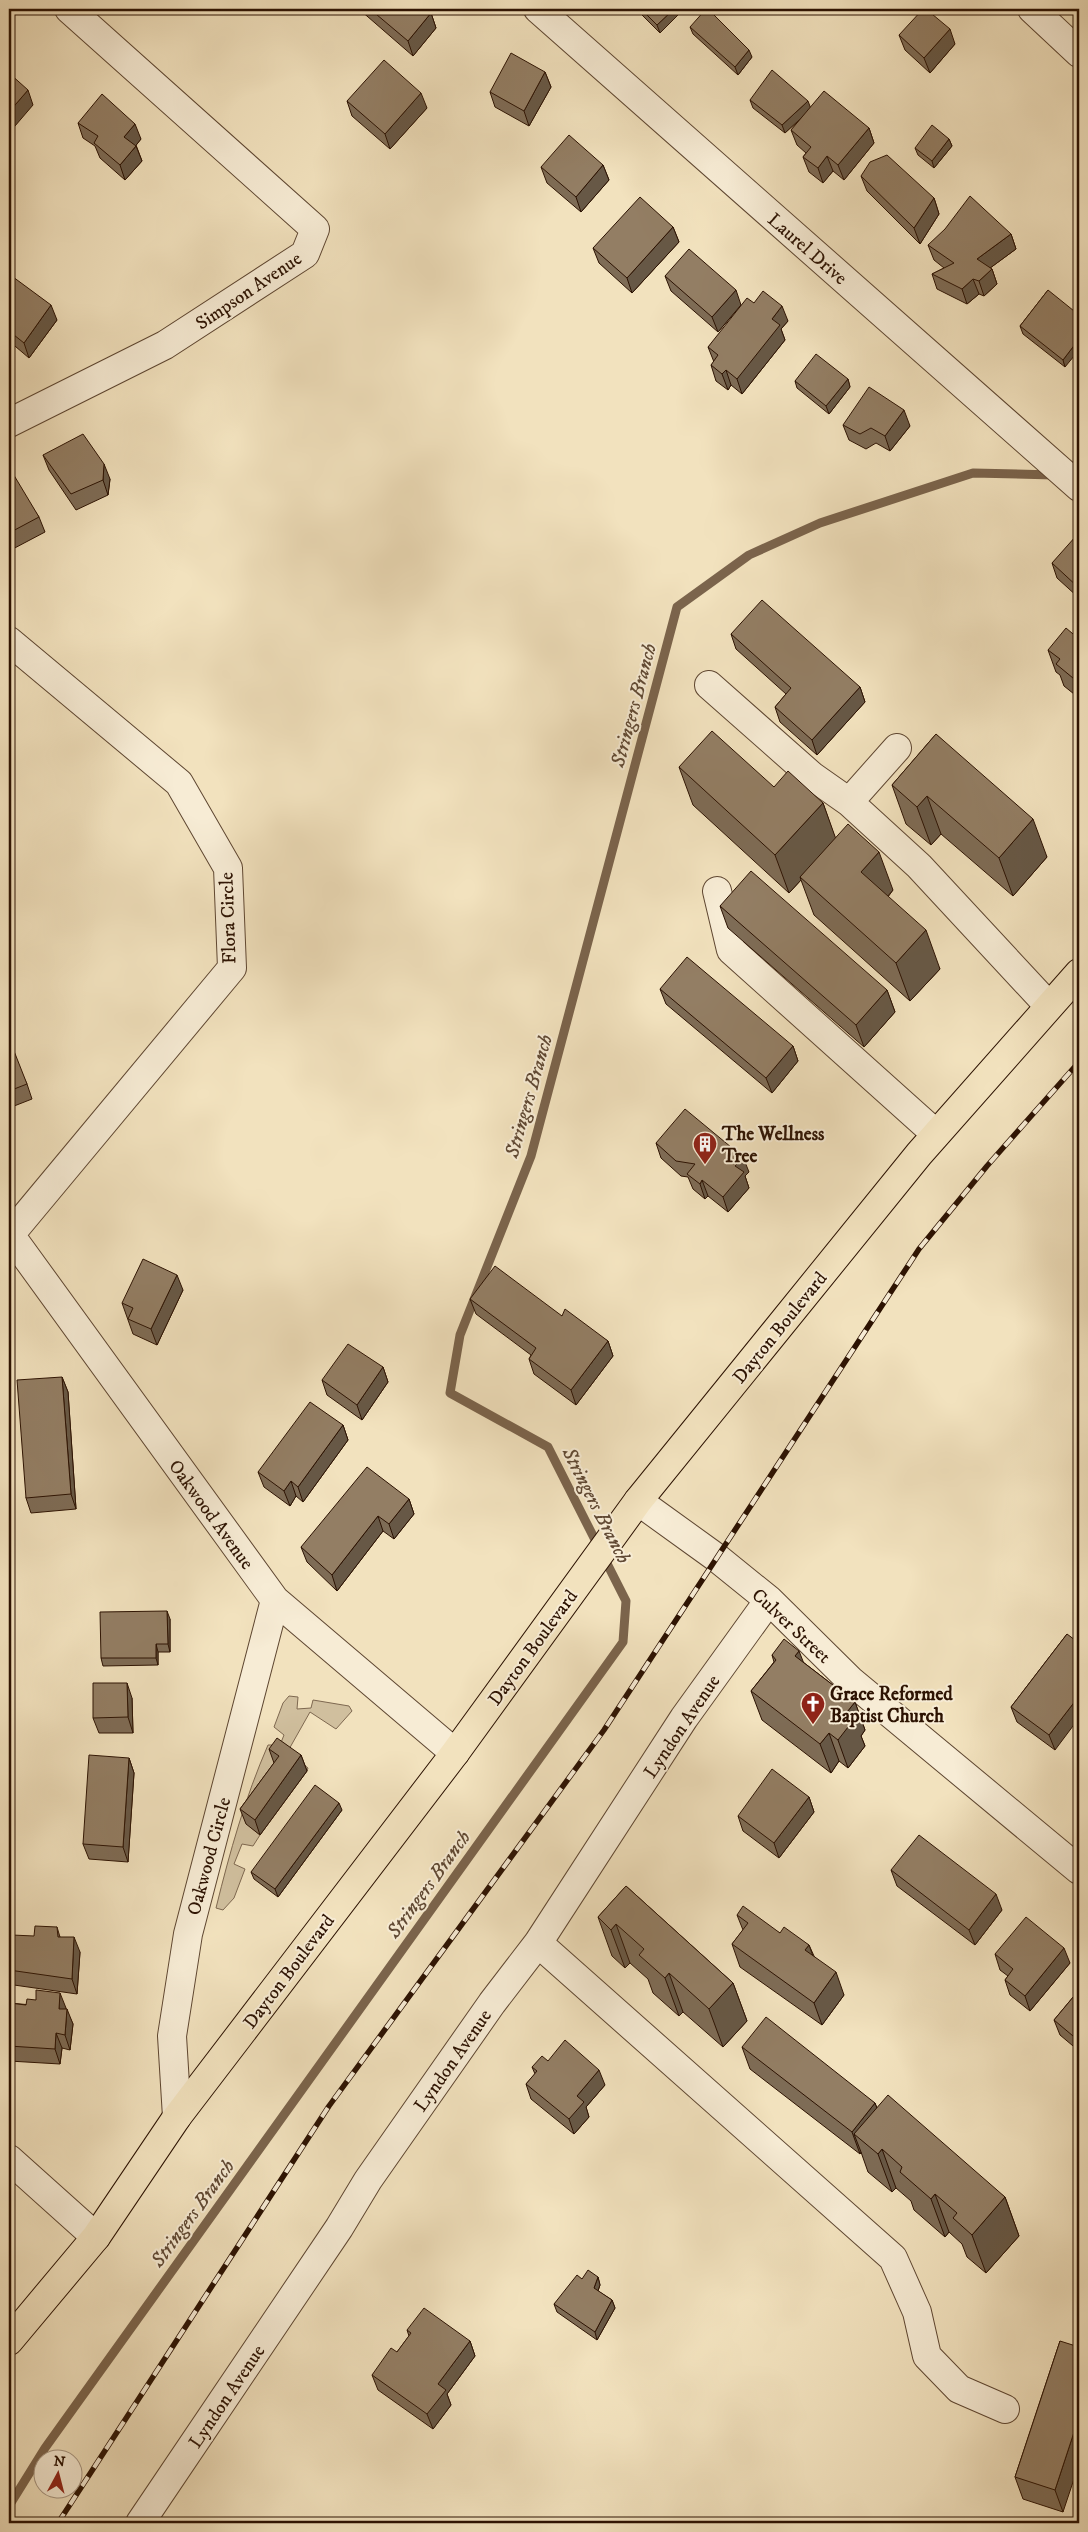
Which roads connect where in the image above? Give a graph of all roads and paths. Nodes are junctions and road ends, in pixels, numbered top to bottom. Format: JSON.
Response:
{"nodes":[{"id":1,"x":69,"y":9,"type":"edge"},
{"id":2,"x":538,"y":9,"type":"edge"},
{"id":3,"x":1032,"y":9,"type":"edge"},
{"id":4,"x":1079,"y":53,"type":"edge"},
{"id":5,"x":9,"y":423,"type":"edge"},
{"id":6,"x":1078,"y":486,"type":"edge"},
{"id":7,"x":9,"y":641,"type":"edge"},
{"id":8,"x":709,"y":685,"type":"dead end"},
{"id":9,"x":897,"y":748,"type":"dead end"},
{"id":10,"x":849,"y":802,"type":"junction"},
{"id":11,"x":717,"y":891,"type":"dead end"},
{"id":12,"x":1079,"y":973,"type":"edge"},
{"id":13,"x":1049,"y":1006,"type":"junction"},
{"id":14,"x":936,"y":1134,"type":"junction"},
{"id":15,"x":10,"y":1236,"type":"edge"},
{"id":16,"x":638,"y":1501,"type":"junction"},
{"id":17,"x":275,"y":1600,"type":"junction"},
{"id":18,"x":769,"y":1600,"type":"junction"},
{"id":19,"x":455,"y":1753,"type":"junction"},
{"id":20,"x":1079,"y":1870,"type":"edge"},
{"id":21,"x":538,"y":1943,"type":"junction"},
{"id":22,"x":177,"y":2117,"type":"junction"},
{"id":23,"x":9,"y":2159,"type":"edge"},
{"id":24,"x":96,"y":2237,"type":"junction"},
{"id":25,"x":9,"y":2341,"type":"edge"},
{"id":26,"x":1005,"y":2409,"type":"dead end"},
{"id":27,"x":140,"y":2523,"type":"edge"}],
"edges":[{"from":1,"to":5,"type":"street","name":"Simpson Avenue"},
{"from":2,"to":6,"type":"street","name":"Laurel Drive"},
{"from":3,"to":4,"type":"street"},
{"from":7,"to":15,"type":"street","name":"Flora Circle"},
{"from":8,"to":10,"type":"street"},
{"from":9,"to":10,"type":"street"},
{"from":10,"to":13,"type":"street"},
{"from":11,"to":14,"type":"street"},
{"from":12,"to":13,"type":"main road","name":"Dayton Boulevard"},
{"from":13,"to":14,"type":"main road","name":"Dayton Boulevard"},
{"from":14,"to":16,"type":"main road","name":"Dayton Boulevard"},
{"from":15,"to":17,"type":"street","name":"Oakwood Avenue"},
{"from":16,"to":18,"type":"street","name":"Culver Street"},
{"from":16,"to":19,"type":"main road","name":"Dayton Boulevard"},
{"from":17,"to":19,"type":"street","name":"Oakwood Avenue"},
{"from":17,"to":22,"type":"street","name":"Oakwood Circle"},
{"from":18,"to":20,"type":"street","name":"Culver Street"},
{"from":18,"to":21,"type":"street","name":"Lyndon Avenue"},
{"from":19,"to":22,"type":"main road","name":"Dayton Boulevard"},
{"from":21,"to":26,"type":"street"},
{"from":21,"to":27,"type":"street","name":"Lyndon Avenue"},
{"from":22,"to":24,"type":"main road","name":"Dayton Boulevard"},
{"from":23,"to":24,"type":"street"},
{"from":24,"to":25,"type":"main road","name":"Dayton Boulevard"}]}
